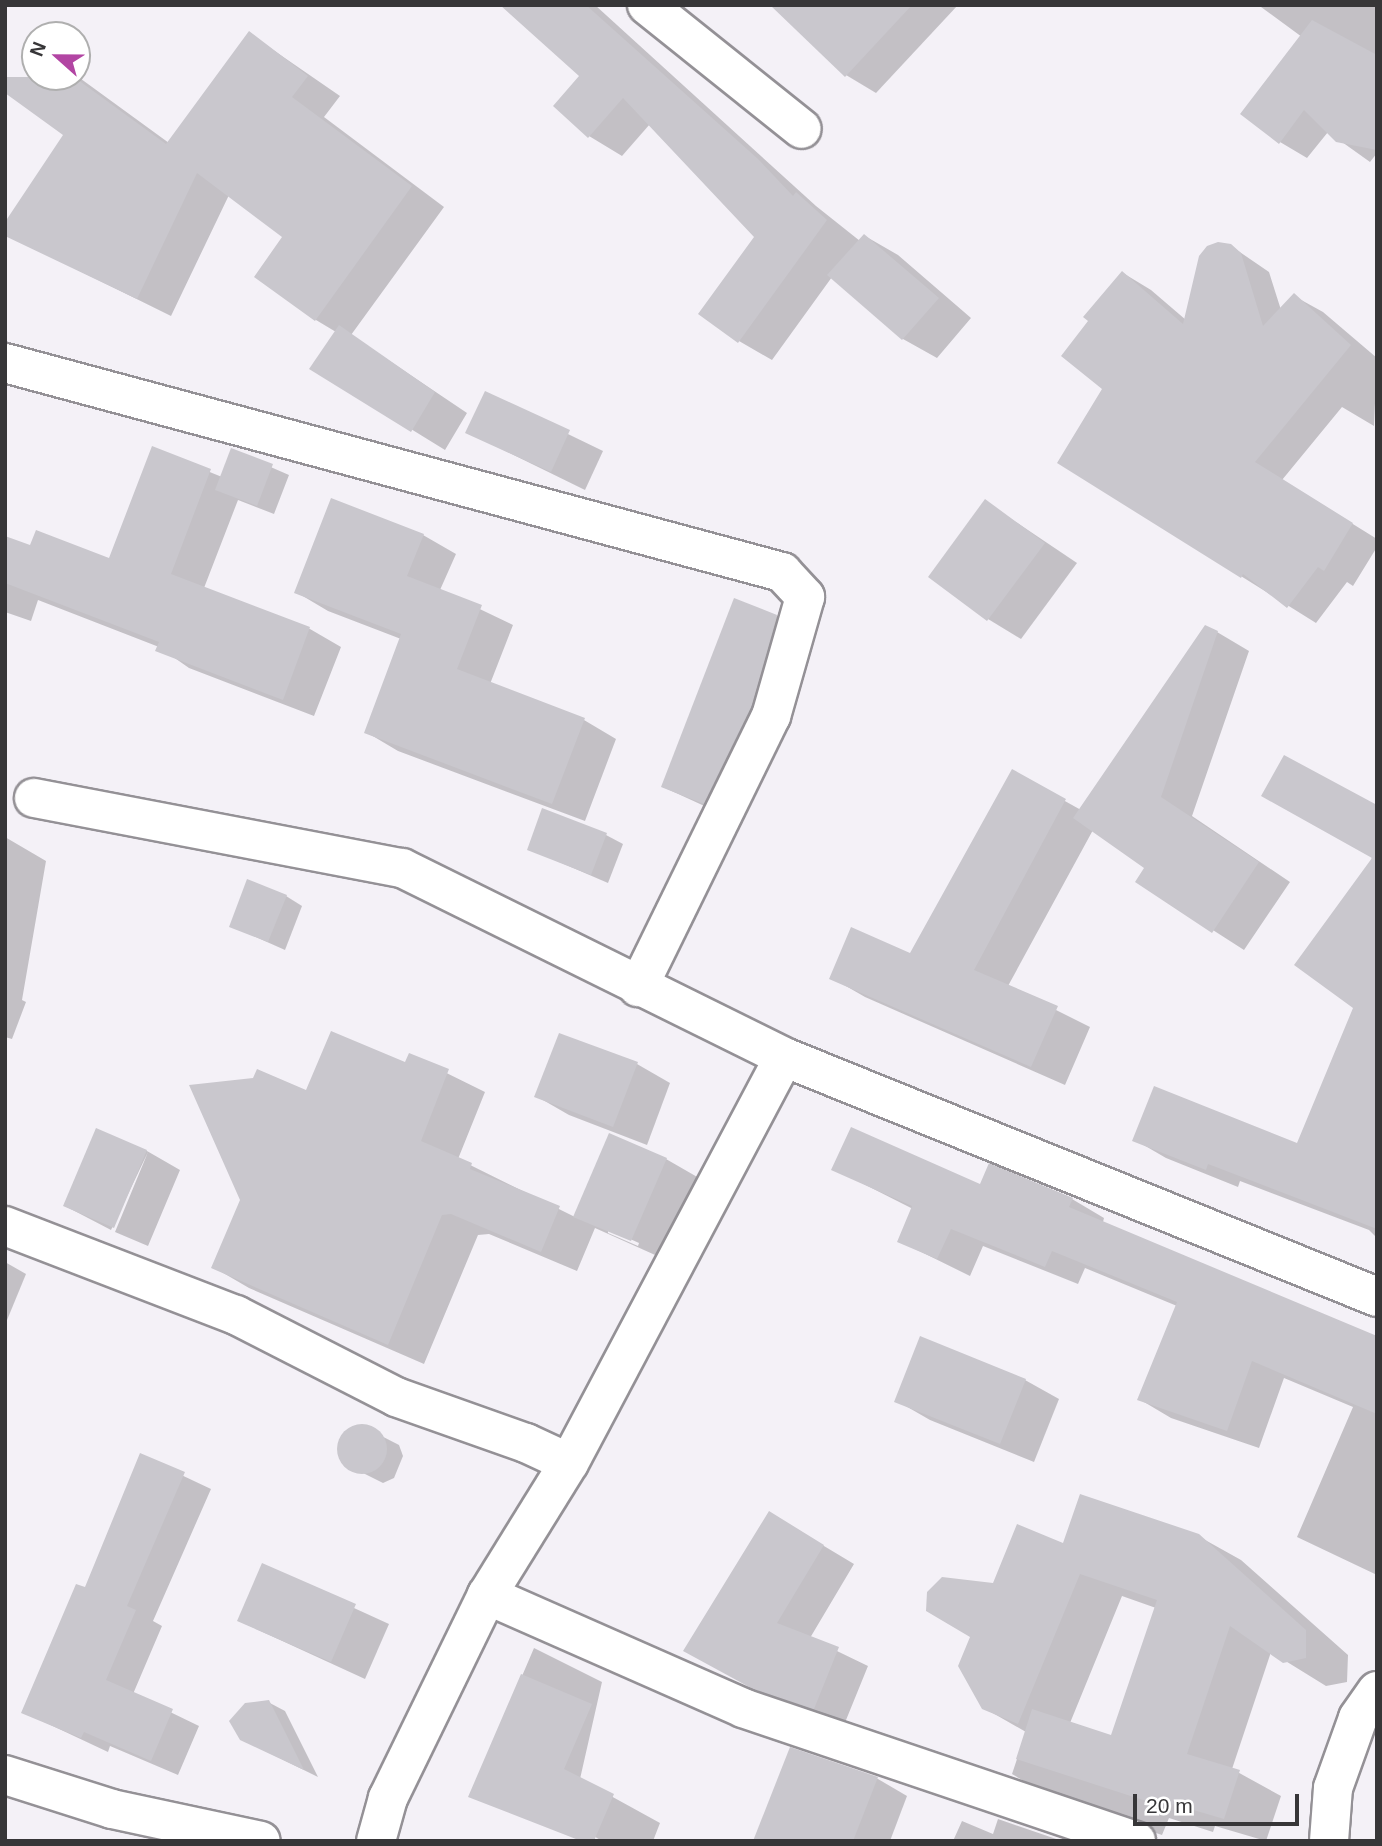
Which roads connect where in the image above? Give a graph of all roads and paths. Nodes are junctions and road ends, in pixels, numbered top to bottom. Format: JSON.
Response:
{"nodes":[{"id":1,"x":647,"y":5,"type":"edge"},
{"id":2,"x":802,"y":129,"type":"dead end"},
{"id":3,"x":5,"y":363,"type":"edge"},
{"id":4,"x":34,"y":799,"type":"dead end"},
{"id":5,"x":638,"y":987,"type":"junction"},
{"id":6,"x":784,"y":1057,"type":"junction"},
{"id":7,"x":5,"y":1226,"type":"edge"},
{"id":8,"x":1377,"y":1297,"type":"edge"},
{"id":9,"x":569,"y":1463,"type":"junction"},
{"id":10,"x":487,"y":1595,"type":"junction"},
{"id":11,"x":1377,"y":1691,"type":"edge"},
{"id":12,"x":5,"y":1774,"type":"edge"},
{"id":13,"x":261,"y":1841,"type":"edge"},
{"id":14,"x":376,"y":1841,"type":"edge"},
{"id":15,"x":1136,"y":1841,"type":"edge"},
{"id":16,"x":1329,"y":1841,"type":"edge"}],
"edges":[{"from":1,"to":2,"type":"street"},
{"from":3,"to":5,"type":"street"},
{"from":4,"to":5,"type":"street"},
{"from":5,"to":6,"type":"street"},
{"from":6,"to":8,"type":"street"},
{"from":6,"to":9,"type":"street"},
{"from":7,"to":9,"type":"street"},
{"from":9,"to":10,"type":"street"},
{"from":10,"to":14,"type":"street"},
{"from":10,"to":15,"type":"street"},
{"from":11,"to":16,"type":"street"},
{"from":12,"to":13,"type":"street"}]}
